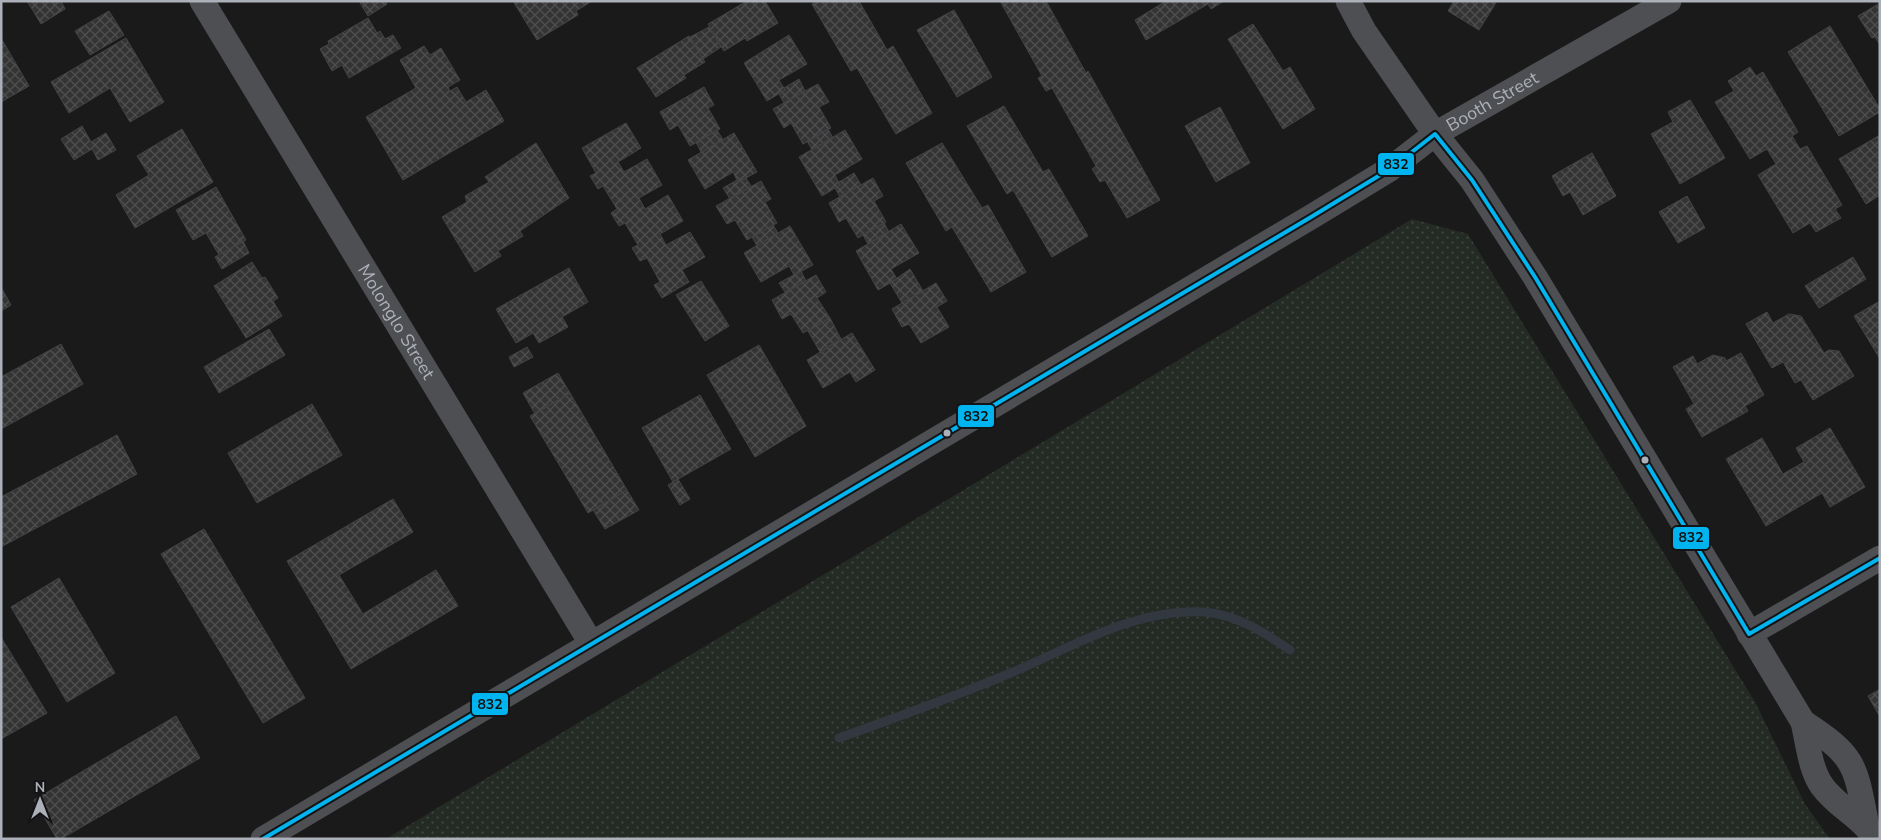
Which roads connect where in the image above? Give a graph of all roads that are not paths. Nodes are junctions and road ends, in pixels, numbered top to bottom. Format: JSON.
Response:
{"nodes":[{"id":1,"x":202,"y":1,"type":"edge"},
{"id":2,"x":1348,"y":1,"type":"edge"},
{"id":3,"x":1669,"y":1,"type":"edge"},
{"id":4,"x":1435,"y":134,"type":"junction"},
{"id":5,"x":1880,"y":558,"type":"edge"},
{"id":6,"x":1749,"y":634,"type":"junction"},
{"id":7,"x":591,"y":643,"type":"junction"},
{"id":8,"x":1803,"y":722,"type":"junction"},
{"id":9,"x":1871,"y":832,"type":"edge"},
{"id":10,"x":263,"y":839,"type":"edge"}],
"edges":[{"from":1,"to":7,"type":"street","name":"Molonglo Street"},
{"from":2,"to":4,"type":"street"},
{"from":3,"to":4,"type":"street","name":"Booth Street"},
{"from":4,"to":6,"type":"street"},
{"from":4,"to":7,"type":"street","name":"Booth Street"},
{"from":5,"to":6,"type":"street"},
{"from":6,"to":8,"type":"street"},
{"from":7,"to":10,"type":"street","name":"Booth Street"},
{"from":8,"to":9,"type":"street"},
{"from":8,"to":9,"type":"street"}]}
